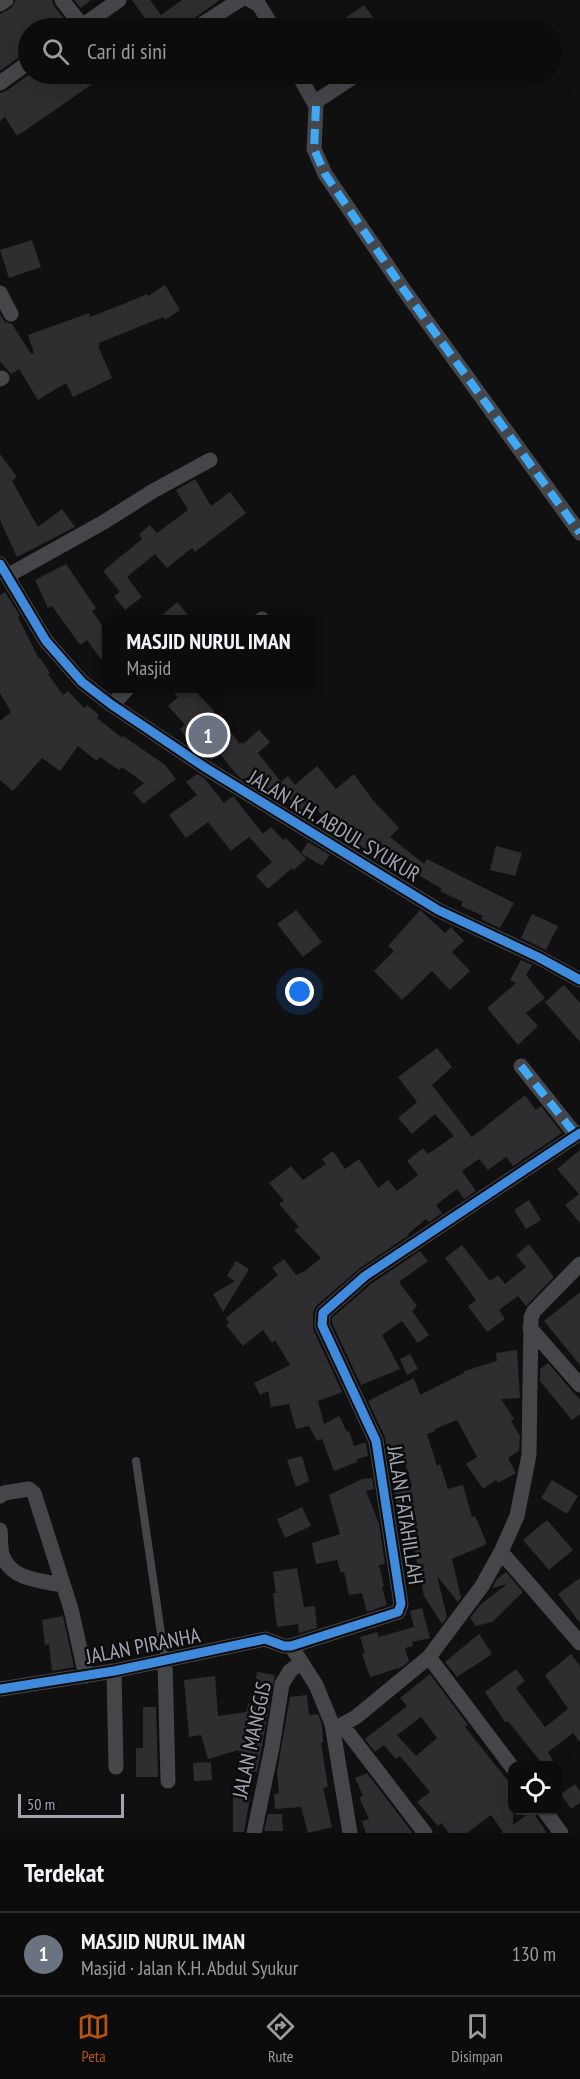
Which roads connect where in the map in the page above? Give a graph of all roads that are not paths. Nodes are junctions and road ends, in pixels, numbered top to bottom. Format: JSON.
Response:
{"nodes":[{"id":1,"x":6,"y":0,"type":"edge"},
{"id":2,"x":62,"y":0,"type":"edge"},
{"id":3,"x":119,"y":0,"type":"edge"},
{"id":4,"x":240,"y":0,"type":"edge"},
{"id":5,"x":250,"y":0,"type":"edge"},
{"id":6,"x":0,"y":4,"type":"edge"},
{"id":7,"x":74,"y":18,"type":"edge"},
{"id":8,"x":95,"y":18,"type":"edge"},
{"id":9,"x":212,"y":18,"type":"edge"},
{"id":10,"x":267,"y":18,"type":"edge"},
{"id":11,"x":18,"y":70,"type":"edge"},
{"id":12,"x":0,"y":83,"type":"edge"},
{"id":13,"x":304,"y":84,"type":"edge"},
{"id":14,"x":343,"y":84,"type":"edge"},
{"id":15,"x":315,"y":102,"type":"junction"},
{"id":16,"x":0,"y":293,"type":"edge"},
{"id":17,"x":11,"y":315,"type":"dead end"},
{"id":18,"x":210,"y":459,"type":"dead end"},
{"id":19,"x":580,"y":533,"type":"edge"},
{"id":20,"x":4,"y":570,"type":"edge"},
{"id":21,"x":123,"y":693,"type":"edge"},
{"id":22,"x":112,"y":705,"type":"junction"},
{"id":23,"x":580,"y":980,"type":"edge"},
{"id":24,"x":521,"y":1066,"type":"dead end"},
{"id":25,"x":578,"y":1134,"type":"edge"},
{"id":26,"x":580,"y":1264,"type":"edge"},
{"id":27,"x":530,"y":1328,"type":"junction"},
{"id":28,"x":580,"y":1385,"type":"edge"},
{"id":29,"x":135,"y":1461,"type":"dead end"},
{"id":30,"x":0,"y":1496,"type":"edge"},
{"id":31,"x":0,"y":1530,"type":"edge"},
{"id":32,"x":501,"y":1552,"type":"junction"},
{"id":33,"x":63,"y":1585,"type":"junction"},
{"id":34,"x":580,"y":1643,"type":"edge"},
{"id":35,"x":291,"y":1646,"type":"junction"},
{"id":36,"x":429,"y":1657,"type":"junction"},
{"id":37,"x":165,"y":1660,"type":"junction"},
{"id":38,"x":301,"y":1662,"type":"junction"},
{"id":39,"x":114,"y":1671,"type":"junction"},
{"id":40,"x":86,"y":1676,"type":"junction"},
{"id":41,"x":0,"y":1689,"type":"edge"},
{"id":42,"x":338,"y":1727,"type":"junction"},
{"id":43,"x":508,"y":1761,"type":"edge"},
{"id":44,"x":116,"y":1767,"type":"dead end"},
{"id":45,"x":168,"y":1780,"type":"dead end"},
{"id":46,"x":548,"y":1815,"type":"edge"},
{"id":47,"x":254,"y":1833,"type":"edge"},
{"id":48,"x":350,"y":1833,"type":"edge"},
{"id":49,"x":425,"y":1833,"type":"edge"},
{"id":50,"x":561,"y":1833,"type":"edge"}],
"edges":[{"from":1,"to":6,"type":"street"},
{"from":2,"to":7,"type":"street"},
{"from":3,"to":8,"type":"street"},
{"from":4,"to":9,"type":"street"},
{"from":5,"to":10,"type":"street"},
{"from":11,"to":12,"type":"street"},
{"from":13,"to":15,"type":"street"},
{"from":14,"to":15,"type":"street"},
{"from":15,"to":19,"type":"street"},
{"from":16,"to":17,"type":"street"},
{"from":18,"to":20,"type":"street"},
{"from":20,"to":22,"type":"street","name":"JALAN K.H. ABDUL SYUKUR"},
{"from":21,"to":22,"type":"street"},
{"from":22,"to":23,"type":"street","name":"JALAN K.H. ABDUL SYUKUR"},
{"from":24,"to":25,"type":"street"},
{"from":25,"to":35,"type":"street","name":"JALAN FATAHILLAH"},
{"from":26,"to":27,"type":"street"},
{"from":27,"to":28,"type":"street"},
{"from":27,"to":32,"type":"street"},
{"from":29,"to":37,"type":"lane"},
{"from":30,"to":33,"type":"street"},
{"from":31,"to":33,"type":"street"},
{"from":32,"to":34,"type":"street"},
{"from":32,"to":36,"type":"street"},
{"from":33,"to":40,"type":"street"},
{"from":35,"to":37,"type":"street","name":"JALAN PIRANHA"},
{"from":35,"to":38,"type":"street"},
{"from":36,"to":42,"type":"street"},
{"from":36,"to":43,"type":"street"},
{"from":37,"to":39,"type":"street","name":"JALAN PIRANHA"},
{"from":37,"to":45,"type":"street"},
{"from":38,"to":42,"type":"street"},
{"from":38,"to":47,"type":"street","name":"JALAN MANGGIS"},
{"from":39,"to":40,"type":"street","name":"JALAN PIRANHA"},
{"from":39,"to":44,"type":"street"},
{"from":40,"to":41,"type":"street","name":"JALAN PIRANHA"},
{"from":42,"to":48,"type":"street"},
{"from":42,"to":49,"type":"street"},
{"from":46,"to":50,"type":"street"}]}
